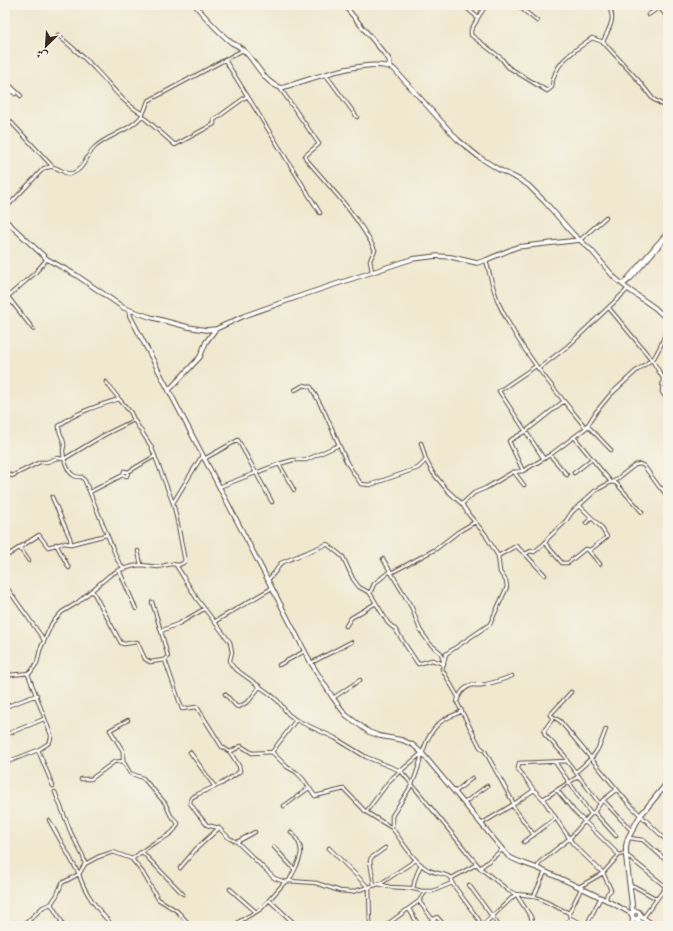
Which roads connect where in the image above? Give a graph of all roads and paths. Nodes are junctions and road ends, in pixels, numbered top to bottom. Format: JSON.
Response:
{"nodes":[{"id":1,"x":194,"y":5,"type":"edge"},
{"id":2,"x":344,"y":5,"type":"edge"},
{"id":3,"x":463,"y":5,"type":"edge"},
{"id":4,"x":486,"y":5,"type":"edge"},
{"id":5,"x":517,"y":5,"type":"edge"},
{"id":6,"x":607,"y":5,"type":"edge"},
{"id":7,"x":668,"y":5,"type":"edge"},
{"id":8,"x":660,"y":8,"type":"junction"},
{"id":9,"x":648,"y":15,"type":"dead end"},
{"id":10,"x":668,"y":18,"type":"edge"},
{"id":11,"x":476,"y":20,"type":"junction"},
{"id":12,"x":537,"y":21,"type":"dead end"},
{"id":13,"x":58,"y":34,"type":"dead end"},
{"id":14,"x":603,"y":42,"type":"junction"},
{"id":15,"x":243,"y":50,"type":"junction"},
{"id":16,"x":225,"y":60,"type":"junction"},
{"id":17,"x":389,"y":66,"type":"junction"},
{"id":18,"x":326,"y":75,"type":"junction"},
{"id":19,"x":5,"y":81,"type":"edge"},
{"id":20,"x":5,"y":84,"type":"edge"},
{"id":21,"x":280,"y":88,"type":"junction"},
{"id":22,"x":15,"y":94,"type":"dead end"},
{"id":23,"x":21,"y":96,"type":"dead end"},
{"id":24,"x":247,"y":96,"type":"junction"},
{"id":25,"x":668,"y":108,"type":"edge"},
{"id":26,"x":142,"y":115,"type":"junction"},
{"id":27,"x":357,"y":117,"type":"dead end"},
{"id":28,"x":5,"y":121,"type":"edge"},
{"id":29,"x":52,"y":166,"type":"junction"},
{"id":30,"x":5,"y":209,"type":"edge"},
{"id":31,"x":320,"y":213,"type":"dead end"},
{"id":32,"x":606,"y":217,"type":"dead end"},
{"id":33,"x":5,"y":220,"type":"edge"},
{"id":34,"x":668,"y":233,"type":"edge"},
{"id":35,"x":580,"y":240,"type":"junction"},
{"id":36,"x":47,"y":259,"type":"junction"},
{"id":37,"x":486,"y":260,"type":"junction"},
{"id":38,"x":372,"y":272,"type":"junction"},
{"id":39,"x":623,"y":284,"type":"junction"},
{"id":40,"x":628,"y":289,"type":"junction"},
{"id":41,"x":8,"y":297,"type":"junction"},
{"id":42,"x":5,"y":299,"type":"edge"},
{"id":43,"x":609,"y":308,"type":"junction"},
{"id":44,"x":128,"y":310,"type":"junction"},
{"id":45,"x":668,"y":320,"type":"edge"},
{"id":46,"x":668,"y":327,"type":"edge"},
{"id":47,"x":33,"y":329,"type":"dead end"},
{"id":48,"x":216,"y":329,"type":"junction"},
{"id":49,"x":664,"y":339,"type":"junction"},
{"id":50,"x":668,"y":343,"type":"edge"},
{"id":51,"x":652,"y":360,"type":"junction"},
{"id":52,"x":536,"y":366,"type":"junction"},
{"id":53,"x":538,"y":369,"type":"junction"},
{"id":54,"x":106,"y":382,"type":"dead end"},
{"id":55,"x":169,"y":390,"type":"junction"},
{"id":56,"x":296,"y":390,"type":"dead end"},
{"id":57,"x":119,"y":399,"type":"junction"},
{"id":58,"x":564,"y":401,"type":"junction"},
{"id":59,"x":668,"y":401,"type":"edge"},
{"id":60,"x":134,"y":420,"type":"junction"},
{"id":61,"x":586,"y":426,"type":"junction"},
{"id":62,"x":526,"y":431,"type":"junction"},
{"id":63,"x":574,"y":437,"type":"junction"},
{"id":64,"x":421,"y":443,"type":"dead end"},
{"id":65,"x":339,"y":445,"type":"junction"},
{"id":66,"x":611,"y":450,"type":"dead end"},
{"id":67,"x":550,"y":455,"type":"junction"},
{"id":68,"x":156,"y":456,"type":"junction"},
{"id":69,"x":204,"y":458,"type":"junction"},
{"id":70,"x":64,"y":459,"type":"junction"},
{"id":71,"x":544,"y":459,"type":"junction"},
{"id":72,"x":592,"y":459,"type":"junction"},
{"id":73,"x":426,"y":460,"type":"junction"},
{"id":74,"x":279,"y":464,"type":"junction"},
{"id":75,"x":523,"y":471,"type":"junction"},
{"id":76,"x":5,"y":472,"type":"edge"},
{"id":77,"x":514,"y":472,"type":"junction"},
{"id":78,"x":574,"y":473,"type":"dead end"},
{"id":79,"x":256,"y":474,"type":"junction"},
{"id":80,"x":567,"y":476,"type":"dead end"},
{"id":81,"x":612,"y":482,"type":"junction"},
{"id":82,"x":524,"y":485,"type":"dead end"},
{"id":83,"x":218,"y":487,"type":"junction"},
{"id":84,"x":668,"y":487,"type":"edge"},
{"id":85,"x":660,"y":488,"type":"junction"},
{"id":86,"x":294,"y":490,"type":"dead end"},
{"id":87,"x":90,"y":492,"type":"junction"},
{"id":88,"x":52,"y":497,"type":"dead end"},
{"id":89,"x":668,"y":497,"type":"edge"},
{"id":90,"x":272,"y":502,"type":"dead end"},
{"id":91,"x":173,"y":503,"type":"junction"},
{"id":92,"x":462,"y":504,"type":"junction"},
{"id":93,"x":579,"y":505,"type":"junction"},
{"id":94,"x":642,"y":512,"type":"dead end"},
{"id":95,"x":592,"y":518,"type":"junction"},
{"id":96,"x":475,"y":522,"type":"junction"},
{"id":97,"x":586,"y":523,"type":"dead end"},
{"id":98,"x":106,"y":534,"type":"junction"},
{"id":99,"x":545,"y":543,"type":"junction"},
{"id":100,"x":56,"y":544,"type":"junction"},
{"id":101,"x":71,"y":544,"type":"junction"},
{"id":102,"x":19,"y":547,"type":"junction"},
{"id":103,"x":588,"y":550,"type":"junction"},
{"id":104,"x":138,"y":551,"type":"dead end"},
{"id":105,"x":525,"y":554,"type":"junction"},
{"id":106,"x":498,"y":556,"type":"junction"},
{"id":107,"x":5,"y":558,"type":"edge"},
{"id":108,"x":383,"y":559,"type":"dead end"},
{"id":109,"x":29,"y":561,"type":"dead end"},
{"id":110,"x":600,"y":564,"type":"dead end"},
{"id":111,"x":141,"y":565,"type":"junction"},
{"id":112,"x":176,"y":565,"type":"junction"},
{"id":113,"x":69,"y":568,"type":"dead end"},
{"id":114,"x":124,"y":569,"type":"junction"},
{"id":115,"x":119,"y":570,"type":"junction"},
{"id":116,"x":390,"y":572,"type":"junction"},
{"id":117,"x":545,"y":575,"type":"dead end"},
{"id":118,"x":267,"y":580,"type":"junction"},
{"id":119,"x":5,"y":585,"type":"edge"},
{"id":120,"x":272,"y":588,"type":"junction"},
{"id":121,"x":92,"y":590,"type":"junction"},
{"id":122,"x":370,"y":593,"type":"junction"},
{"id":123,"x":152,"y":602,"type":"dead end"},
{"id":124,"x":376,"y":603,"type":"junction"},
{"id":125,"x":136,"y":609,"type":"dead end"},
{"id":126,"x":204,"y":609,"type":"junction"},
{"id":127,"x":214,"y":622,"type":"junction"},
{"id":128,"x":346,"y":626,"type":"dead end"},
{"id":129,"x":161,"y":631,"type":"junction"},
{"id":130,"x":44,"y":641,"type":"junction"},
{"id":131,"x":351,"y":642,"type":"dead end"},
{"id":132,"x":305,"y":651,"type":"junction"},
{"id":133,"x":165,"y":660,"type":"junction"},
{"id":134,"x":311,"y":663,"type":"junction"},
{"id":135,"x":444,"y":664,"type":"junction"},
{"id":136,"x":279,"y":665,"type":"dead end"},
{"id":137,"x":5,"y":667,"type":"edge"},
{"id":138,"x":28,"y":674,"type":"junction"},
{"id":139,"x":10,"y":675,"type":"junction"},
{"id":140,"x":512,"y":676,"type":"dead end"},
{"id":141,"x":5,"y":679,"type":"edge"},
{"id":142,"x":360,"y":680,"type":"dead end"},
{"id":143,"x":260,"y":686,"type":"junction"},
{"id":144,"x":571,"y":692,"type":"dead end"},
{"id":145,"x":225,"y":694,"type":"dead end"},
{"id":146,"x":37,"y":695,"type":"junction"},
{"id":147,"x":458,"y":697,"type":"junction"},
{"id":148,"x":333,"y":698,"type":"junction"},
{"id":149,"x":5,"y":707,"type":"edge"},
{"id":150,"x":462,"y":711,"type":"junction"},
{"id":151,"x":553,"y":718,"type":"junction"},
{"id":152,"x":44,"y":719,"type":"junction"},
{"id":153,"x":128,"y":720,"type":"dead end"},
{"id":154,"x":296,"y":720,"type":"junction"},
{"id":155,"x":606,"y":729,"type":"dead end"},
{"id":156,"x":5,"y":734,"type":"edge"},
{"id":157,"x":38,"y":750,"type":"junction"},
{"id":158,"x":190,"y":752,"type":"dead end"},
{"id":159,"x":230,"y":752,"type":"junction"},
{"id":160,"x":272,"y":752,"type":"junction"},
{"id":161,"x":422,"y":753,"type":"junction"},
{"id":162,"x":591,"y":759,"type":"junction"},
{"id":163,"x":123,"y":761,"type":"junction"},
{"id":164,"x":566,"y":761,"type":"junction"},
{"id":165,"x":555,"y":762,"type":"junction"},
{"id":166,"x":5,"y":763,"type":"edge"},
{"id":167,"x":401,"y":771,"type":"junction"},
{"id":168,"x":576,"y":772,"type":"junction"},
{"id":169,"x":579,"y":776,"type":"junction"},
{"id":170,"x":472,"y":778,"type":"dead end"},
{"id":171,"x":81,"y":779,"type":"dead end"},
{"id":172,"x":568,"y":782,"type":"junction"},
{"id":173,"x":668,"y":782,"type":"edge"},
{"id":174,"x":412,"y":784,"type":"junction"},
{"id":175,"x":53,"y":786,"type":"dead end"},
{"id":176,"x":487,"y":786,"type":"dead end"},
{"id":177,"x":214,"y":787,"type":"junction"},
{"id":178,"x":309,"y":788,"type":"junction"},
{"id":179,"x":664,"y":788,"type":"junction"},
{"id":180,"x":534,"y":790,"type":"junction"},
{"id":181,"x":557,"y":790,"type":"junction"},
{"id":182,"x":616,"y":790,"type":"junction"},
{"id":183,"x":55,"y":792,"type":"dead end"},
{"id":184,"x":455,"y":792,"type":"junction"},
{"id":185,"x":668,"y":793,"type":"edge"},
{"id":186,"x":543,"y":799,"type":"junction"},
{"id":187,"x":603,"y":800,"type":"junction"},
{"id":188,"x":464,"y":803,"type":"junction"},
{"id":189,"x":600,"y":804,"type":"junction"},
{"id":190,"x":513,"y":805,"type":"junction"},
{"id":191,"x":284,"y":806,"type":"dead end"},
{"id":192,"x":366,"y":812,"type":"junction"},
{"id":193,"x":594,"y":812,"type":"junction"},
{"id":194,"x":590,"y":814,"type":"junction"},
{"id":195,"x":640,"y":816,"type":"junction"},
{"id":196,"x":556,"y":818,"type":"junction"},
{"id":197,"x":49,"y":820,"type":"dead end"},
{"id":198,"x":584,"y":822,"type":"junction"},
{"id":199,"x":481,"y":824,"type":"junction"},
{"id":200,"x":219,"y":828,"type":"junction"},
{"id":201,"x":392,"y":828,"type":"junction"},
{"id":202,"x":632,"y":830,"type":"junction"},
{"id":203,"x":255,"y":832,"type":"dead end"},
{"id":204,"x":291,"y":832,"type":"dead end"},
{"id":205,"x":534,"y":835,"type":"junction"},
{"id":206,"x":616,"y":836,"type":"dead end"},
{"id":207,"x":570,"y":838,"type":"junction"},
{"id":208,"x":628,"y":838,"type":"junction"},
{"id":209,"x":237,"y":842,"type":"junction"},
{"id":210,"x":524,"y":842,"type":"dead end"},
{"id":211,"x":668,"y":842,"type":"edge"},
{"id":212,"x":274,"y":847,"type":"dead end"},
{"id":213,"x":329,"y":848,"type":"dead end"},
{"id":214,"x":385,"y":848,"type":"dead end"},
{"id":215,"x":502,"y":850,"type":"junction"},
{"id":216,"x":142,"y":852,"type":"junction"},
{"id":217,"x":626,"y":854,"type":"junction"},
{"id":218,"x":619,"y":855,"type":"junction"},
{"id":219,"x":132,"y":859,"type":"junction"},
{"id":220,"x":416,"y":860,"type":"junction"},
{"id":221,"x":668,"y":862,"type":"edge"},
{"id":222,"x":85,"y":864,"type":"junction"},
{"id":223,"x":421,"y":864,"type":"junction"},
{"id":224,"x":477,"y":864,"type":"junction"},
{"id":225,"x":180,"y":868,"type":"dead end"},
{"id":226,"x":480,"y":868,"type":"junction"},
{"id":227,"x":537,"y":868,"type":"junction"},
{"id":228,"x":294,"y":869,"type":"junction"},
{"id":229,"x":545,"y":872,"type":"junction"},
{"id":230,"x":604,"y":873,"type":"junction"},
{"id":231,"x":79,"y":874,"type":"junction"},
{"id":232,"x":452,"y":878,"type":"junction"},
{"id":233,"x":288,"y":880,"type":"junction"},
{"id":234,"x":285,"y":882,"type":"junction"},
{"id":235,"x":452,"y":883,"type":"junction"},
{"id":236,"x":379,"y":884,"type":"junction"},
{"id":237,"x":668,"y":884,"type":"edge"},
{"id":238,"x":374,"y":885,"type":"junction"},
{"id":239,"x":469,"y":885,"type":"dead end"},
{"id":240,"x":629,"y":886,"type":"junction"},
{"id":241,"x":666,"y":887,"type":"junction"},
{"id":242,"x":369,"y":888,"type":"junction"},
{"id":243,"x":580,"y":888,"type":"junction"},
{"id":244,"x":230,"y":889,"type":"dead end"},
{"id":245,"x":414,"y":889,"type":"junction"},
{"id":246,"x":427,"y":891,"type":"junction"},
{"id":247,"x":183,"y":894,"type":"dead end"},
{"id":248,"x":516,"y":894,"type":"junction"},
{"id":249,"x":534,"y":896,"type":"junction"},
{"id":250,"x":601,"y":896,"type":"junction"},
{"id":251,"x":606,"y":899,"type":"junction"},
{"id":252,"x":658,"y":899,"type":"junction"},
{"id":253,"x":269,"y":900,"type":"junction"},
{"id":254,"x":419,"y":901,"type":"junction"},
{"id":255,"x":51,"y":904,"type":"junction"},
{"id":256,"x":409,"y":909,"type":"junction"},
{"id":257,"x":256,"y":912,"type":"junction"},
{"id":258,"x":569,"y":913,"type":"junction"},
{"id":259,"x":640,"y":914,"type":"junction"},
{"id":260,"x":492,"y":916,"type":"junction"},
{"id":261,"x":634,"y":916,"type":"junction"},
{"id":262,"x":570,"y":918,"type":"junction"},
{"id":263,"x":643,"y":918,"type":"junction"},
{"id":264,"x":433,"y":920,"type":"junction"},
{"id":265,"x":240,"y":921,"type":"junction"},
{"id":266,"x":22,"y":926,"type":"edge"},
{"id":267,"x":56,"y":926,"type":"edge"},
{"id":268,"x":113,"y":926,"type":"edge"},
{"id":269,"x":191,"y":926,"type":"edge"},
{"id":270,"x":234,"y":926,"type":"edge"},
{"id":271,"x":246,"y":926,"type":"edge"},
{"id":272,"x":297,"y":926,"type":"edge"},
{"id":273,"x":372,"y":926,"type":"edge"},
{"id":274,"x":385,"y":926,"type":"edge"},
{"id":275,"x":419,"y":926,"type":"edge"},
{"id":276,"x":424,"y":926,"type":"edge"},
{"id":277,"x":445,"y":926,"type":"edge"},
{"id":278,"x":480,"y":926,"type":"edge"},
{"id":279,"x":499,"y":926,"type":"edge"},
{"id":280,"x":534,"y":926,"type":"edge"},
{"id":281,"x":566,"y":926,"type":"edge"},
{"id":282,"x":587,"y":926,"type":"edge"},
{"id":283,"x":632,"y":926,"type":"edge"},
{"id":284,"x":647,"y":926,"type":"edge"},
{"id":285,"x":655,"y":926,"type":"edge"}],
"edges":[{"from":1,"to":15,"type":"street"},
{"from":2,"to":17,"type":"street"},
{"from":3,"to":11,"type":"street"},
{"from":4,"to":11,"type":"street"},
{"from":5,"to":12,"type":"street"},
{"from":6,"to":14,"type":"street"},
{"from":7,"to":8,"type":"street"},
{"from":8,"to":9,"type":"street"},
{"from":8,"to":10,"type":"street"},
{"from":11,"to":14,"type":"street"},
{"from":13,"to":26,"type":"street"},
{"from":14,"to":25,"type":"street"},
{"from":15,"to":16,"type":"street"},
{"from":15,"to":21,"type":"street"},
{"from":16,"to":24,"type":"street"},
{"from":16,"to":26,"type":"street"},
{"from":17,"to":18,"type":"street"},
{"from":17,"to":35,"type":"street"},
{"from":18,"to":21,"type":"street"},
{"from":18,"to":27,"type":"street"},
{"from":19,"to":23,"type":"street"},
{"from":20,"to":22,"type":"street"},
{"from":21,"to":38,"type":"street"},
{"from":24,"to":26,"type":"street"},
{"from":24,"to":31,"type":"street"},
{"from":26,"to":29,"type":"street"},
{"from":28,"to":29,"type":"street"},
{"from":29,"to":30,"type":"street"},
{"from":32,"to":35,"type":"street"},
{"from":33,"to":36,"type":"street"},
{"from":34,"to":39,"type":"street"},
{"from":35,"to":37,"type":"street"},
{"from":35,"to":39,"type":"street"},
{"from":36,"to":41,"type":"street"},
{"from":36,"to":44,"type":"street"},
{"from":37,"to":38,"type":"street"},
{"from":37,"to":52,"type":"street"},
{"from":38,"to":48,"type":"street"},
{"from":39,"to":40,"type":"street"},
{"from":40,"to":43,"type":"street"},
{"from":40,"to":45,"type":"street"},
{"from":41,"to":42,"type":"street"},
{"from":41,"to":47,"type":"street"},
{"from":43,"to":51,"type":"street"},
{"from":43,"to":53,"type":"street"},
{"from":44,"to":48,"type":"street"},
{"from":44,"to":55,"type":"street"},
{"from":46,"to":49,"type":"street"},
{"from":48,"to":55,"type":"street"},
{"from":49,"to":50,"type":"street"},
{"from":49,"to":51,"type":"street"},
{"from":51,"to":59,"type":"street"},
{"from":51,"to":61,"type":"street"},
{"from":52,"to":53,"type":"street"},
{"from":52,"to":62,"type":"street"},
{"from":53,"to":58,"type":"street"},
{"from":54,"to":57,"type":"street"},
{"from":55,"to":69,"type":"street"},
{"from":56,"to":65,"type":"street"},
{"from":57,"to":60,"type":"street"},
{"from":57,"to":70,"type":"street"},
{"from":58,"to":61,"type":"street"},
{"from":58,"to":62,"type":"street"},
{"from":60,"to":68,"type":"street"},
{"from":60,"to":70,"type":"street"},
{"from":61,"to":63,"type":"street"},
{"from":61,"to":66,"type":"street"},
{"from":62,"to":71,"type":"street"},
{"from":62,"to":75,"type":"street"},
{"from":63,"to":67,"type":"street"},
{"from":63,"to":72,"type":"street"},
{"from":64,"to":73,"type":"street"},
{"from":65,"to":73,"type":"street"},
{"from":65,"to":74,"type":"street"},
{"from":67,"to":71,"type":"street"},
{"from":67,"to":80,"type":"street"},
{"from":68,"to":87,"type":"street"},
{"from":68,"to":91,"type":"street"},
{"from":69,"to":79,"type":"street"},
{"from":69,"to":83,"type":"street"},
{"from":69,"to":91,"type":"street"},
{"from":70,"to":76,"type":"street"},
{"from":70,"to":87,"type":"street"},
{"from":71,"to":75,"type":"street"},
{"from":72,"to":78,"type":"street"},
{"from":72,"to":81,"type":"street"},
{"from":73,"to":92,"type":"street"},
{"from":74,"to":79,"type":"street"},
{"from":74,"to":86,"type":"street"},
{"from":75,"to":77,"type":"street"},
{"from":77,"to":82,"type":"street"},
{"from":77,"to":92,"type":"street"},
{"from":79,"to":83,"type":"street"},
{"from":79,"to":90,"type":"street"},
{"from":81,"to":85,"type":"street"},
{"from":81,"to":93,"type":"street"},
{"from":81,"to":94,"type":"street"},
{"from":83,"to":118,"type":"street"},
{"from":84,"to":85,"type":"street"},
{"from":85,"to":89,"type":"street"},
{"from":87,"to":98,"type":"street"},
{"from":88,"to":101,"type":"street"},
{"from":91,"to":112,"type":"street"},
{"from":92,"to":96,"type":"street"},
{"from":93,"to":95,"type":"street"},
{"from":93,"to":99,"type":"street"},
{"from":95,"to":97,"type":"street"},
{"from":95,"to":103,"type":"street"},
{"from":96,"to":106,"type":"street"},
{"from":96,"to":116,"type":"street"},
{"from":98,"to":101,"type":"street"},
{"from":98,"to":114,"type":"street"},
{"from":99,"to":103,"type":"street"},
{"from":99,"to":105,"type":"street"},
{"from":100,"to":101,"type":"street"},
{"from":100,"to":102,"type":"street"},
{"from":100,"to":113,"type":"street"},
{"from":102,"to":107,"type":"street"},
{"from":102,"to":109,"type":"street"},
{"from":103,"to":110,"type":"street"},
{"from":104,"to":111,"type":"street"},
{"from":105,"to":106,"type":"street"},
{"from":105,"to":117,"type":"street"},
{"from":106,"to":135,"type":"street"},
{"from":108,"to":116,"type":"street"},
{"from":111,"to":112,"type":"street"},
{"from":111,"to":114,"type":"street"},
{"from":112,"to":126,"type":"street"},
{"from":114,"to":115,"type":"street"},
{"from":115,"to":121,"type":"street"},
{"from":115,"to":125,"type":"street"},
{"from":116,"to":122,"type":"street"},
{"from":116,"to":135,"type":"street"},
{"from":118,"to":120,"type":"street"},
{"from":118,"to":122,"type":"street"},
{"from":119,"to":130,"type":"street"},
{"from":120,"to":127,"type":"street"},
{"from":120,"to":132,"type":"street"},
{"from":121,"to":130,"type":"street"},
{"from":121,"to":133,"type":"street"},
{"from":122,"to":124,"type":"street"},
{"from":123,"to":129,"type":"street"},
{"from":124,"to":128,"type":"street"},
{"from":124,"to":135,"type":"street"},
{"from":126,"to":127,"type":"street"},
{"from":126,"to":129,"type":"street"},
{"from":127,"to":143,"type":"street"},
{"from":129,"to":133,"type":"street"},
{"from":130,"to":138,"type":"street"},
{"from":131,"to":134,"type":"street"},
{"from":132,"to":134,"type":"street"},
{"from":132,"to":136,"type":"street"},
{"from":133,"to":159,"type":"street"},
{"from":134,"to":148,"type":"street"},
{"from":135,"to":147,"type":"street"},
{"from":137,"to":139,"type":"street"},
{"from":138,"to":139,"type":"street"},
{"from":138,"to":146,"type":"street"},
{"from":139,"to":141,"type":"street"},
{"from":140,"to":147,"type":"street"},
{"from":142,"to":148,"type":"street"},
{"from":143,"to":145,"type":"street"},
{"from":143,"to":154,"type":"street"},
{"from":144,"to":151,"type":"street"},
{"from":146,"to":149,"type":"street"},
{"from":146,"to":152,"type":"street"},
{"from":147,"to":150,"type":"street"},
{"from":148,"to":161,"type":"street"},
{"from":150,"to":161,"type":"street"},
{"from":150,"to":190,"type":"street"},
{"from":151,"to":162,"type":"street"},
{"from":151,"to":164,"type":"street"},
{"from":152,"to":156,"type":"street"},
{"from":152,"to":157,"type":"street"},
{"from":153,"to":163,"type":"street"},
{"from":154,"to":160,"type":"street"},
{"from":154,"to":167,"type":"street"},
{"from":155,"to":162,"type":"street"},
{"from":157,"to":166,"type":"street"},
{"from":157,"to":175,"type":"street"},
{"from":158,"to":177,"type":"street"},
{"from":159,"to":160,"type":"street"},
{"from":159,"to":177,"type":"street"},
{"from":160,"to":178,"type":"street"},
{"from":161,"to":167,"type":"street"},
{"from":161,"to":174,"type":"street"},
{"from":161,"to":184,"type":"street"},
{"from":162,"to":168,"type":"street"},
{"from":162,"to":182,"type":"street"},
{"from":163,"to":171,"type":"street"},
{"from":163,"to":216,"type":"street"},
{"from":164,"to":165,"type":"street"},
{"from":164,"to":168,"type":"street"},
{"from":165,"to":172,"type":"street"},
{"from":165,"to":180,"type":"street"},
{"from":167,"to":174,"type":"street"},
{"from":167,"to":192,"type":"street"},
{"from":168,"to":169,"type":"street"},
{"from":169,"to":172,"type":"street"},
{"from":169,"to":189,"type":"street"},
{"from":170,"to":184,"type":"street"},
{"from":172,"to":181,"type":"street"},
{"from":172,"to":194,"type":"street"},
{"from":173,"to":179,"type":"main road"},
{"from":174,"to":201,"type":"street"},
{"from":174,"to":224,"type":"street"},
{"from":176,"to":188,"type":"street"},
{"from":177,"to":200,"type":"street"},
{"from":178,"to":191,"type":"street"},
{"from":178,"to":192,"type":"street"},
{"from":179,"to":185,"type":"street"},
{"from":179,"to":195,"type":"main road"},
{"from":180,"to":186,"type":"street"},
{"from":180,"to":190,"type":"street"},
{"from":181,"to":186,"type":"street"},
{"from":181,"to":198,"type":"street"},
{"from":182,"to":187,"type":"street"},
{"from":182,"to":195,"type":"street"},
{"from":183,"to":222,"type":"street"},
{"from":184,"to":188,"type":"street"},
{"from":186,"to":196,"type":"street"},
{"from":187,"to":189,"type":"street"},
{"from":187,"to":202,"type":"street"},
{"from":188,"to":199,"type":"street"},
{"from":189,"to":193,"type":"street"},
{"from":190,"to":199,"type":"street"},
{"from":190,"to":205,"type":"street"},
{"from":192,"to":201,"type":"street"},
{"from":193,"to":194,"type":"street"},
{"from":193,"to":206,"type":"street"},
{"from":194,"to":198,"type":"street"},
{"from":195,"to":202,"type":"main road"},
{"from":195,"to":211,"type":"street"},
{"from":196,"to":205,"type":"street"},
{"from":196,"to":207,"type":"street"},
{"from":197,"to":231,"type":"street"},
{"from":198,"to":207,"type":"street"},
{"from":198,"to":218,"type":"street"},
{"from":199,"to":215,"type":"street"},
{"from":200,"to":209,"type":"street"},
{"from":200,"to":225,"type":"street"},
{"from":201,"to":220,"type":"street"},
{"from":202,"to":208,"type":"main road"},
{"from":203,"to":209,"type":"street"},
{"from":204,"to":228,"type":"street"},
{"from":205,"to":210,"type":"street"},
{"from":207,"to":227,"type":"street"},
{"from":207,"to":230,"type":"street"},
{"from":208,"to":217,"type":"main road"},
{"from":208,"to":221,"type":"street"},
{"from":209,"to":234,"type":"street"},
{"from":212,"to":228,"type":"street"},
{"from":213,"to":242,"type":"street"},
{"from":214,"to":238,"type":"street"},
{"from":215,"to":226,"type":"street"},
{"from":215,"to":227,"type":"street"},
{"from":216,"to":219,"type":"street"},
{"from":216,"to":247,"type":"street"},
{"from":217,"to":218,"type":"street"},
{"from":217,"to":240,"type":"main road"},
{"from":217,"to":241,"type":"street"},
{"from":218,"to":230,"type":"street"},
{"from":219,"to":222,"type":"street"},
{"from":219,"to":269,"type":"street"},
{"from":220,"to":223,"type":"street"},
{"from":220,"to":236,"type":"street"},
{"from":222,"to":231,"type":"street"},
{"from":223,"to":232,"type":"street"},
{"from":223,"to":245,"type":"street"},
{"from":224,"to":226,"type":"street"},
{"from":224,"to":232,"type":"street"},
{"from":226,"to":248,"type":"street"},
{"from":227,"to":229,"type":"street"},
{"from":228,"to":233,"type":"street"},
{"from":229,"to":243,"type":"street"},
{"from":229,"to":249,"type":"street"},
{"from":230,"to":243,"type":"street"},
{"from":230,"to":251,"type":"street"},
{"from":231,"to":255,"type":"street"},
{"from":231,"to":268,"type":"street"},
{"from":232,"to":235,"type":"street"},
{"from":233,"to":234,"type":"street"},
{"from":233,"to":242,"type":"street"},
{"from":234,"to":253,"type":"street"},
{"from":235,"to":246,"type":"street"},
{"from":235,"to":278,"type":"street"},
{"from":236,"to":238,"type":"street"},
{"from":236,"to":245,"type":"street"},
{"from":237,"to":241,"type":"street"},
{"from":238,"to":242,"type":"street"},
{"from":239,"to":260,"type":"street"},
{"from":240,"to":252,"type":"street"},
{"from":240,"to":261,"type":"main road"},
{"from":241,"to":252,"type":"street"},
{"from":242,"to":273,"type":"street"},
{"from":243,"to":250,"type":"street"},
{"from":243,"to":258,"type":"street"},
{"from":244,"to":257,"type":"street"},
{"from":245,"to":246,"type":"street"},
{"from":246,"to":254,"type":"street"},
{"from":248,"to":249,"type":"street"},
{"from":248,"to":260,"type":"street"},
{"from":248,"to":280,"type":"street"},
{"from":249,"to":258,"type":"street"},
{"from":250,"to":251,"type":"street"},
{"from":250,"to":282,"type":"street"},
{"from":251,"to":261,"type":"street"},
{"from":252,"to":263,"type":"street"},
{"from":253,"to":257,"type":"street"},
{"from":253,"to":272,"type":"street"},
{"from":254,"to":256,"type":"street"},
{"from":254,"to":264,"type":"street"},
{"from":255,"to":266,"type":"street"},
{"from":255,"to":267,"type":"street"},
{"from":256,"to":274,"type":"street"},
{"from":256,"to":275,"type":"street"},
{"from":257,"to":265,"type":"street"},
{"from":258,"to":262,"type":"street"},
{"from":259,"to":261,"type":"main road"},
{"from":259,"to":261,"type":"main road"},
{"from":259,"to":263,"type":"main road"},
{"from":260,"to":278,"type":"street"},
{"from":260,"to":279,"type":"street"},
{"from":261,"to":283,"type":"main road"},
{"from":261,"to":284,"type":"main road"},
{"from":262,"to":281,"type":"street"},
{"from":262,"to":282,"type":"street"},
{"from":263,"to":285,"type":"main road"},
{"from":264,"to":276,"type":"street"},
{"from":264,"to":277,"type":"street"},
{"from":265,"to":270,"type":"street"},
{"from":265,"to":271,"type":"street"}]}
